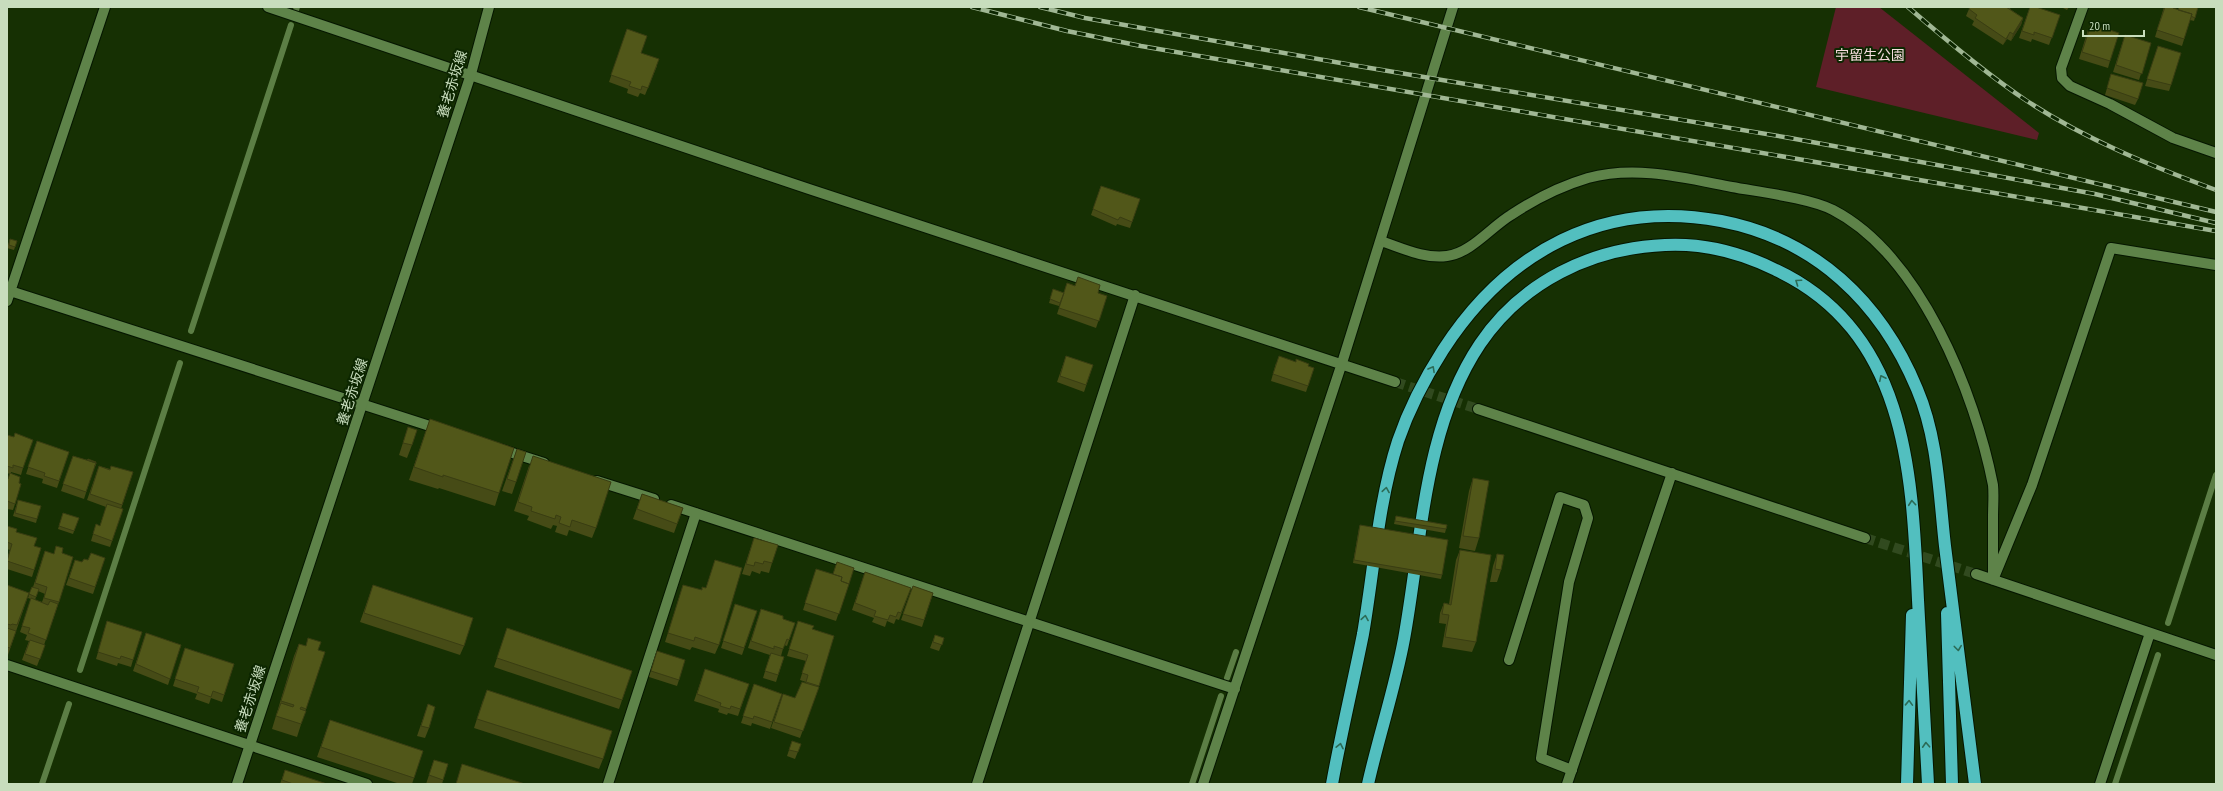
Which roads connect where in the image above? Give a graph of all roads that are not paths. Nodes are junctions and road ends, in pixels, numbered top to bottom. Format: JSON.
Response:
{"nodes":[{"id":1,"x":105,"y":7,"type":"edge"},
{"id":2,"x":268,"y":7,"type":"edge"},
{"id":3,"x":489,"y":7,"type":"edge"},
{"id":4,"x":1453,"y":7,"type":"edge"},
{"id":5,"x":2083,"y":7,"type":"edge"},
{"id":6,"x":471,"y":74,"type":"junction"},
{"id":7,"x":2216,"y":154,"type":"edge"},
{"id":8,"x":1381,"y":241,"type":"junction"},
{"id":9,"x":2216,"y":265,"type":"edge"},
{"id":10,"x":8,"y":294,"type":"edge"},
{"id":11,"x":1135,"y":295,"type":"junction"},
{"id":12,"x":1342,"y":363,"type":"junction"},
{"id":13,"x":1395,"y":382,"type":"tunnel mouth"},
{"id":14,"x":363,"y":404,"type":"junction"},
{"id":15,"x":1478,"y":409,"type":"tunnel mouth"},
{"id":16,"x":446,"y":432,"type":"edge"},
{"id":17,"x":492,"y":446,"type":"edge"},
{"id":18,"x":552,"y":466,"type":"edge"},
{"id":19,"x":1672,"y":473,"type":"junction"},
{"id":20,"x":590,"y":478,"type":"edge"},
{"id":21,"x":696,"y":513,"type":"junction"},
{"id":22,"x":1915,"y":528,"type":"junction"},
{"id":23,"x":1865,"y":538,"type":"tunnel mouth"},
{"id":24,"x":1944,"y":540,"type":"junction"},
{"id":25,"x":1976,"y":574,"type":"tunnel mouth"},
{"id":26,"x":1993,"y":580,"type":"junction"},
{"id":27,"x":1030,"y":622,"type":"junction"},
{"id":28,"x":2150,"y":633,"type":"junction"},
{"id":29,"x":2216,"y":655,"type":"edge"},
{"id":30,"x":1509,"y":660,"type":"dead end"},
{"id":31,"x":7,"y":665,"type":"edge"},
{"id":32,"x":1235,"y":689,"type":"junction"},
{"id":33,"x":250,"y":745,"type":"junction"},
{"id":34,"x":1572,"y":770,"type":"junction"},
{"id":35,"x":237,"y":784,"type":"edge"},
{"id":36,"x":367,"y":784,"type":"edge"},
{"id":37,"x":608,"y":784,"type":"edge"},
{"id":38,"x":977,"y":784,"type":"edge"},
{"id":39,"x":1203,"y":784,"type":"edge"},
{"id":40,"x":1332,"y":784,"type":"edge"},
{"id":41,"x":1368,"y":784,"type":"edge"},
{"id":42,"x":1567,"y":784,"type":"edge"},
{"id":43,"x":1907,"y":784,"type":"edge"},
{"id":44,"x":1928,"y":784,"type":"edge"},
{"id":45,"x":1952,"y":784,"type":"edge"},
{"id":46,"x":1975,"y":784,"type":"edge"},
{"id":47,"x":2100,"y":784,"type":"edge"}],
"edges":[{"from":1,"to":10,"type":"street"},
{"from":2,"to":6,"type":"street"},
{"from":3,"to":6,"type":"street","name":"養老赤坂線"},
{"from":4,"to":8,"type":"street"},
{"from":5,"to":7,"type":"street"},
{"from":6,"to":11,"type":"street"},
{"from":6,"to":14,"type":"street","name":"養老赤坂線"},
{"from":8,"to":12,"type":"street"},
{"from":8,"to":26,"type":"street"},
{"from":9,"to":26,"type":"street"},
{"from":10,"to":14,"type":"street"},
{"from":11,"to":12,"type":"street"},
{"from":11,"to":27,"type":"street"},
{"from":12,"to":13,"type":"street"},
{"from":12,"to":32,"type":"street"},
{"from":14,"to":16,"type":"street"},
{"from":14,"to":33,"type":"street","name":"養老赤坂線"},
{"from":15,"to":19,"type":"street"},
{"from":17,"to":18,"type":"street"},
{"from":19,"to":23,"type":"street"},
{"from":19,"to":34,"type":"street"},
{"from":20,"to":21,"type":"street"},
{"from":21,"to":27,"type":"street"},
{"from":21,"to":37,"type":"street"},
{"from":22,"to":41,"type":"highway","one_way":true},
{"from":43,"to":22,"type":"highway","one_way":true},
{"from":44,"to":22,"type":"highway","one_way":true},
{"from":40,"to":24,"type":"highway","one_way":true},
{"from":24,"to":45,"type":"highway"},
{"from":24,"to":46,"type":"highway","one_way":true},
{"from":25,"to":26,"type":"street"},
{"from":26,"to":28,"type":"street"},
{"from":27,"to":32,"type":"street"},
{"from":27,"to":38,"type":"street"},
{"from":28,"to":29,"type":"street"},
{"from":28,"to":47,"type":"street"},
{"from":30,"to":34,"type":"street"},
{"from":31,"to":33,"type":"street"},
{"from":32,"to":39,"type":"street"},
{"from":33,"to":35,"type":"street","name":"養老赤坂線"},
{"from":33,"to":36,"type":"street"},
{"from":34,"to":42,"type":"street"}]}
